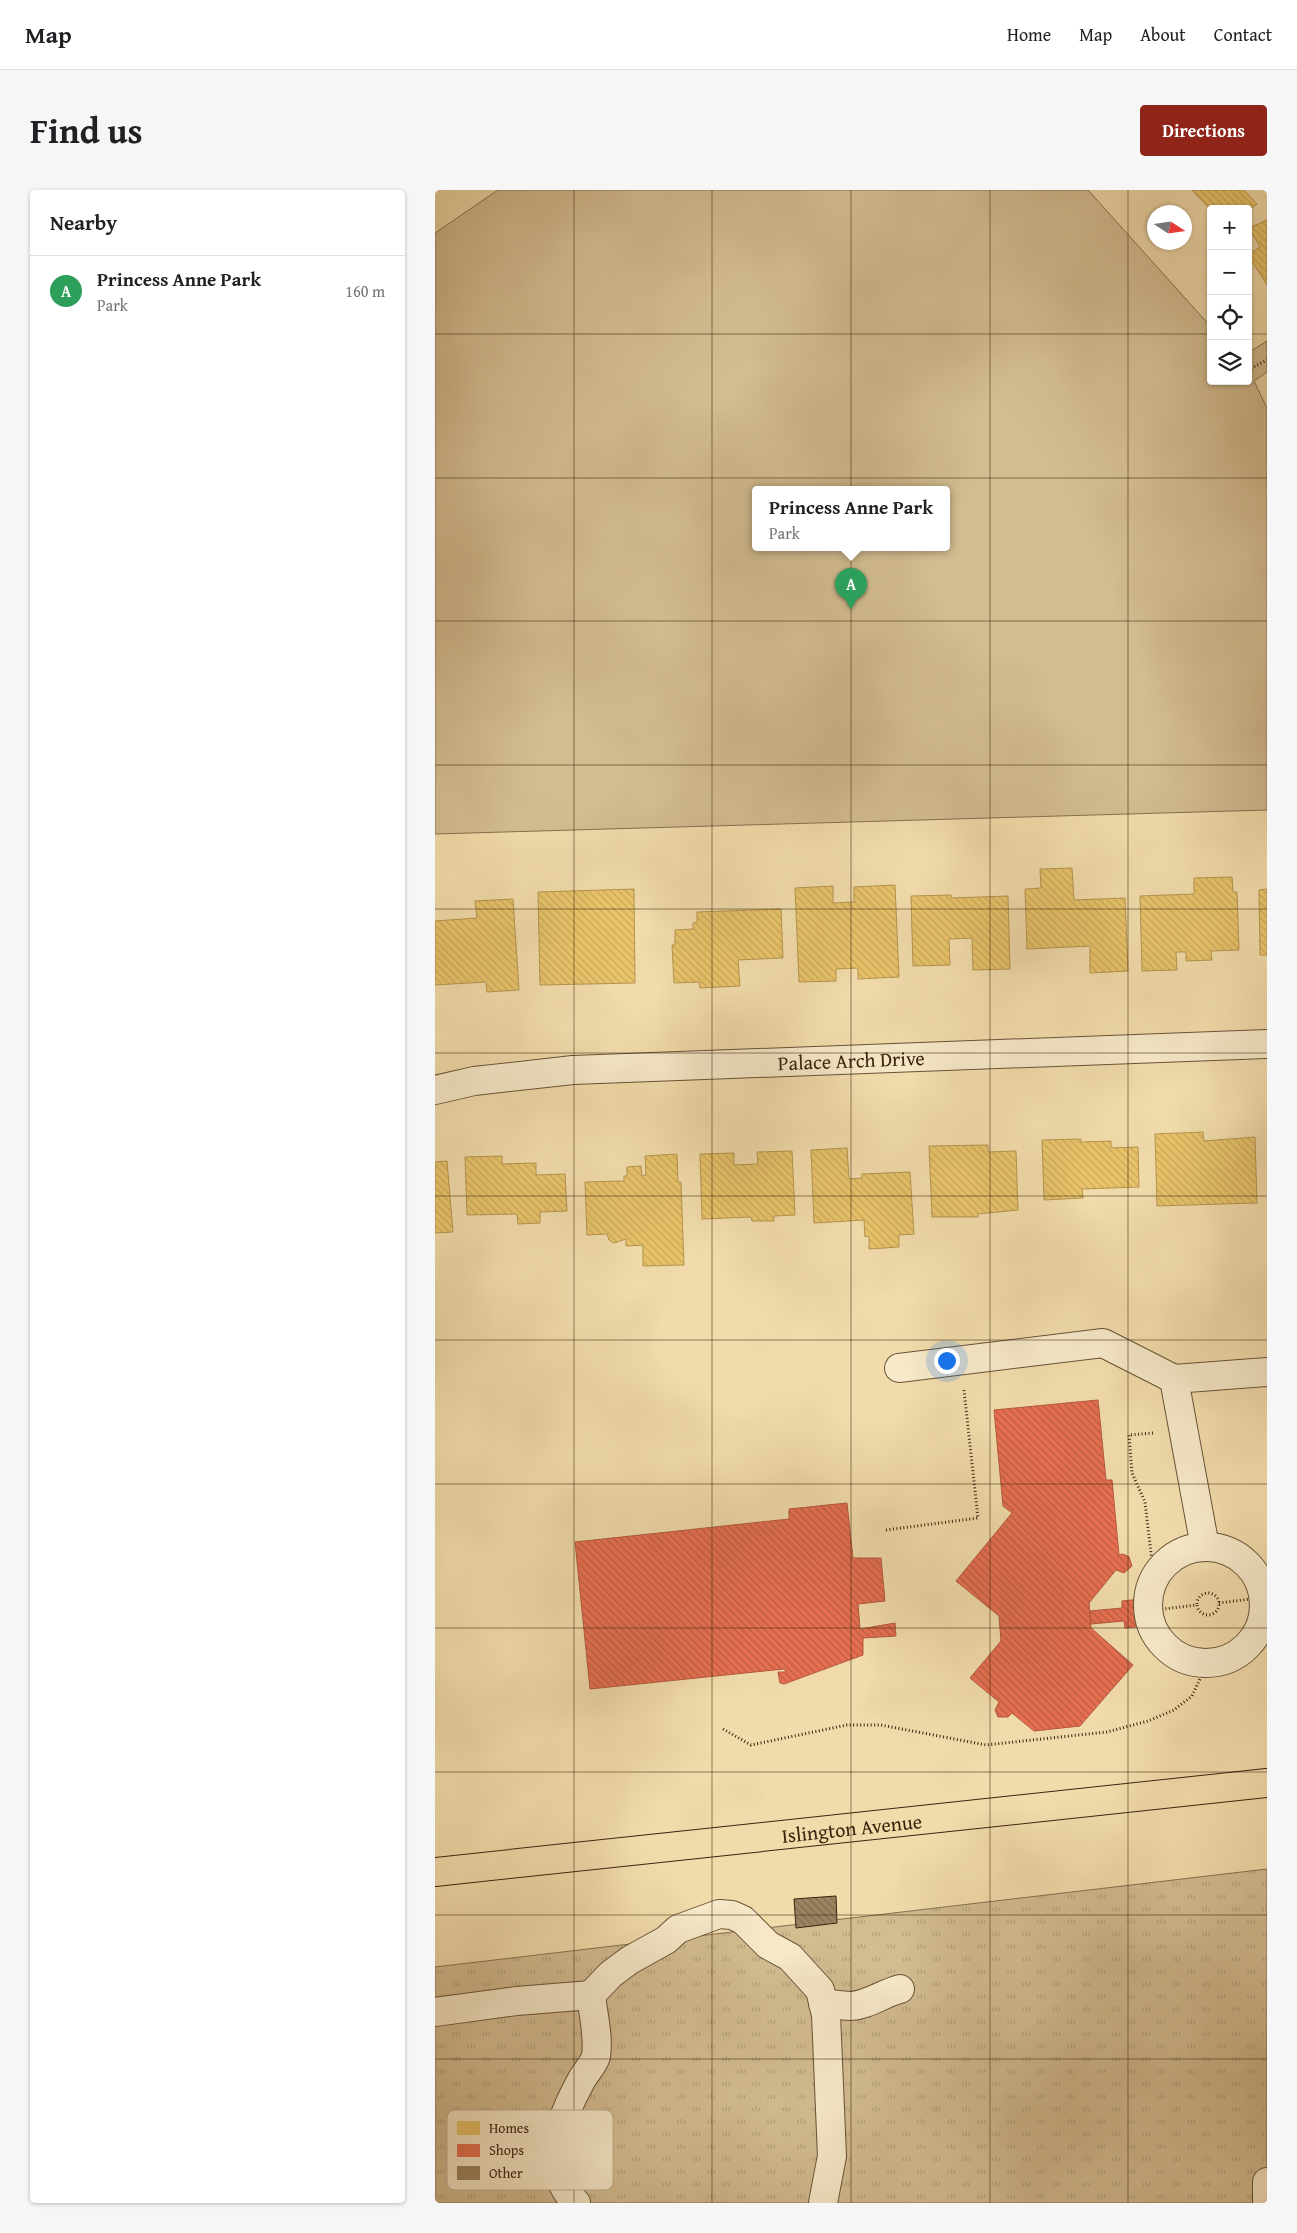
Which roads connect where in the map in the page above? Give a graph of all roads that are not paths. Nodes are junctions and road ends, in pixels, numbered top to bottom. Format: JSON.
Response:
{"nodes":[{"id":1,"x":1267,"y":1044,"type":"edge"},
{"id":2,"x":435,"y":1090,"type":"edge"},
{"id":3,"x":899,"y":1368,"type":"dead end"},
{"id":4,"x":1267,"y":1372,"type":"edge"},
{"id":5,"x":1174,"y":1379,"type":"junction"},
{"id":6,"x":1205,"y":1547,"type":"junction"},
{"id":7,"x":1265,"y":1600,"type":"edge"},
{"id":8,"x":1267,"y":1783,"type":"edge"},
{"id":9,"x":435,"y":1872,"type":"edge"},
{"id":10,"x":900,"y":1989,"type":"dead end"},
{"id":11,"x":591,"y":1995,"type":"junction"},
{"id":12,"x":823,"y":2003,"type":"junction"},
{"id":13,"x":435,"y":2012,"type":"edge"},
{"id":14,"x":567,"y":2110,"type":"edge"},
{"id":15,"x":1267,"y":2182,"type":"edge"},
{"id":16,"x":565,"y":2190,"type":"edge"},
{"id":17,"x":1267,"y":2201,"type":"edge"},
{"id":18,"x":576,"y":2203,"type":"edge"},
{"id":19,"x":823,"y":2203,"type":"edge"}],
"edges":[{"from":1,"to":2,"type":"street","name":"Palace Arch Drive"},
{"from":3,"to":5,"type":"street"},
{"from":4,"to":5,"type":"street"},
{"from":5,"to":6,"type":"street"},
{"from":6,"to":7,"type":"street"},
{"from":6,"to":7,"type":"street"},
{"from":8,"to":9,"type":"main road","name":"Islington Avenue"},
{"from":10,"to":12,"type":"street"},
{"from":11,"to":12,"type":"street"},
{"from":11,"to":13,"type":"street"},
{"from":11,"to":14,"type":"street"},
{"from":12,"to":19,"type":"street"},
{"from":15,"to":17,"type":"street"},
{"from":16,"to":18,"type":"street"}]}
